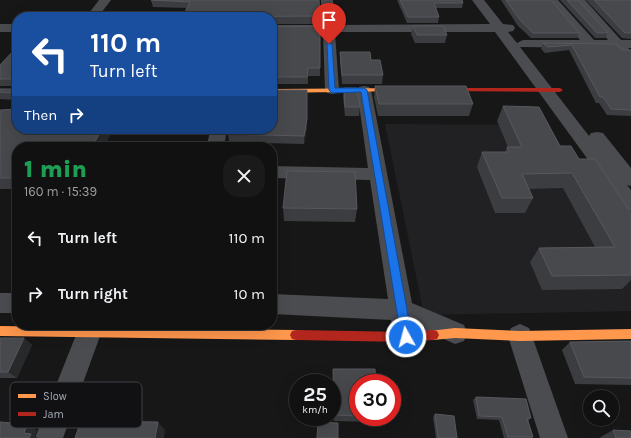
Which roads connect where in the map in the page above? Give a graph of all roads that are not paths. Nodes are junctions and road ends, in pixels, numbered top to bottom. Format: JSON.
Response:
{"nodes":[{"id":1,"x":105,"y":0,"type":"edge"},
{"id":2,"x":327,"y":0,"type":"edge"},
{"id":3,"x":478,"y":0,"type":"edge"},
{"id":4,"x":488,"y":0,"type":"edge"},
{"id":5,"x":552,"y":0,"type":"edge"},
{"id":6,"x":579,"y":0,"type":"edge"},
{"id":7,"x":96,"y":12,"type":"edge"},
{"id":8,"x":0,"y":28,"type":"edge"},
{"id":9,"x":12,"y":28,"type":"edge"},
{"id":10,"x":505,"y":28,"type":"junction"},
{"id":11,"x":277,"y":29,"type":"edge"},
{"id":12,"x":328,"y":29,"type":"junction"},
{"id":13,"x":523,"y":44,"type":"junction"},
{"id":14,"x":590,"y":44,"type":"junction"},
{"id":15,"x":625,"y":44,"type":"edge"},
{"id":16,"x":631,"y":58,"type":"edge"},
{"id":17,"x":332,"y":90,"type":"junction"},
{"id":18,"x":364,"y":90,"type":"junction"},
{"id":19,"x":411,"y":90,"type":"edge"},
{"id":20,"x":427,"y":90,"type":"edge"},
{"id":21,"x":552,"y":90,"type":"junction"},
{"id":22,"x":277,"y":91,"type":"edge"},
{"id":23,"x":277,"y":172,"type":"edge"},
{"id":24,"x":379,"y":174,"type":"junction"},
{"id":25,"x":631,"y":180,"type":"edge"},
{"id":26,"x":631,"y":204,"type":"edge"},
{"id":27,"x":0,"y":303,"type":"edge"},
{"id":28,"x":12,"y":303,"type":"edge"},
{"id":29,"x":277,"y":304,"type":"edge"},
{"id":30,"x":403,"y":310,"type":"junction"},
{"id":31,"x":60,"y":330,"type":"edge"},
{"id":32,"x":90,"y":330,"type":"edge"},
{"id":33,"x":205,"y":330,"type":"edge"},
{"id":34,"x":0,"y":332,"type":"edge"},
{"id":35,"x":455,"y":333,"type":"junction"},
{"id":36,"x":631,"y":334,"type":"edge"},
{"id":37,"x":520,"y":336,"type":"junction"},
{"id":38,"x":406,"y":337,"type":"junction"},
{"id":39,"x":70,"y":382,"type":"edge"},
{"id":40,"x":53,"y":428,"type":"edge"},
{"id":41,"x":49,"y":438,"type":"edge"},
{"id":42,"x":554,"y":438,"type":"edge"}],
"edges":[{"from":1,"to":7,"type":"street"},
{"from":2,"to":12,"type":"street"},
{"from":3,"to":10,"type":"street"},
{"from":4,"to":10,"type":"street"},
{"from":5,"to":14,"type":"street"},
{"from":6,"to":15,"type":"street"},
{"from":8,"to":9,"type":"street"},
{"from":10,"to":12,"type":"street"},
{"from":10,"to":13,"type":"street"},
{"from":10,"to":21,"type":"street"},
{"from":11,"to":12,"type":"street"},
{"from":12,"to":17,"type":"street"},
{"from":13,"to":14,"type":"street"},
{"from":13,"to":21,"type":"street"},
{"from":14,"to":15,"type":"street"},
{"from":15,"to":16,"type":"street"},
{"from":17,"to":18,"type":"street"},
{"from":17,"to":22,"type":"street"},
{"from":18,"to":19,"type":"street"},
{"from":18,"to":24,"type":"street"},
{"from":20,"to":21,"type":"street"},
{"from":21,"to":25,"type":"street"},
{"from":21,"to":26,"type":"street"},
{"from":23,"to":24,"type":"street"},
{"from":24,"to":30,"type":"street"},
{"from":27,"to":28,"type":"street"},
{"from":29,"to":30,"type":"street"},
{"from":30,"to":35,"type":"street"},
{"from":30,"to":38,"type":"street"},
{"from":31,"to":34,"type":"street"},
{"from":32,"to":39,"type":"street"},
{"from":33,"to":38,"type":"street"},
{"from":35,"to":37,"type":"street"},
{"from":35,"to":38,"type":"street"},
{"from":36,"to":37,"type":"street"},
{"from":37,"to":42,"type":"street"},
{"from":40,"to":41,"type":"street"}]}
